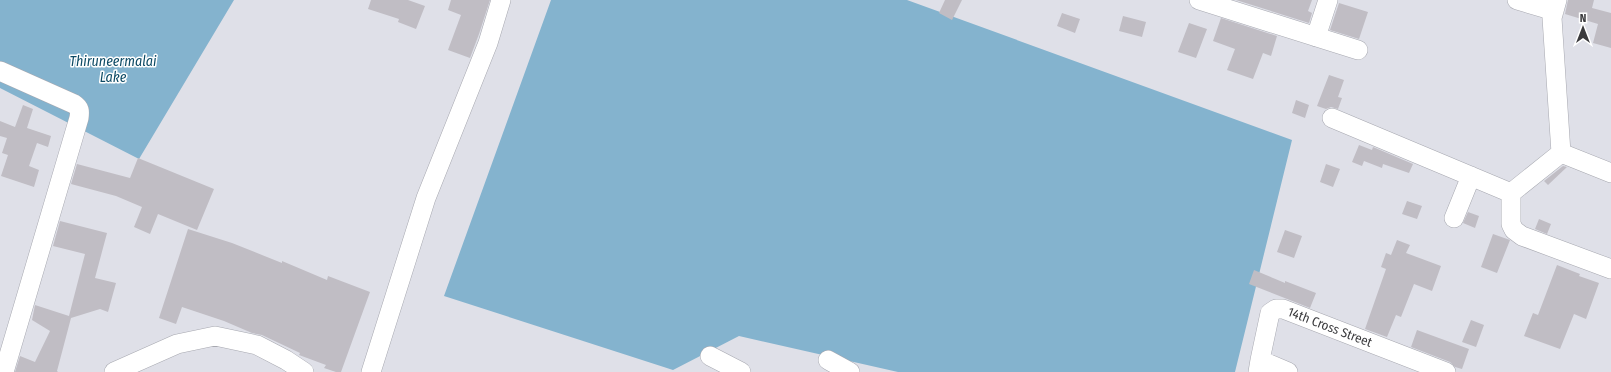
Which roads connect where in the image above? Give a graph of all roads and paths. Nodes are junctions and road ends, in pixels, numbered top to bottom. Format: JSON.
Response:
{"nodes":[{"id":1,"x":501,"y":0,"type":"edge"},
{"id":2,"x":1201,"y":0,"type":"edge"},
{"id":3,"x":1328,"y":0,"type":"edge"},
{"id":4,"x":1517,"y":0,"type":"edge"},
{"id":5,"x":1556,"y":6,"type":"edge"},
{"id":6,"x":1316,"y":37,"type":"junction"},
{"id":7,"x":1358,"y":50,"type":"dead end"},
{"id":8,"x":0,"y":71,"type":"edge"},
{"id":9,"x":1332,"y":118,"type":"dead end"},
{"id":10,"x":1561,"y":153,"type":"junction"},
{"id":11,"x":1611,"y":173,"type":"edge"},
{"id":12,"x":1471,"y":176,"type":"junction"},
{"id":13,"x":1511,"y":193,"type":"junction"},
{"id":14,"x":1454,"y":218,"type":"dead end"},
{"id":15,"x":1611,"y":269,"type":"edge"},
{"id":16,"x":710,"y":356,"type":"dead end"},
{"id":17,"x":828,"y":360,"type":"dead end"},
{"id":18,"x":1259,"y":366,"type":"edge"},
{"id":19,"x":4,"y":372,"type":"edge"},
{"id":20,"x":114,"y":372,"type":"edge"},
{"id":21,"x":304,"y":372,"type":"edge"},
{"id":22,"x":371,"y":372,"type":"edge"},
{"id":23,"x":741,"y":372,"type":"edge"},
{"id":24,"x":850,"y":372,"type":"edge"},
{"id":25,"x":1288,"y":372,"type":"edge"},
{"id":26,"x":1446,"y":372,"type":"edge"}],
"edges":[{"from":1,"to":22,"type":"street"},
{"from":2,"to":6,"type":"street"},
{"from":3,"to":6,"type":"street"},
{"from":4,"to":5,"type":"street"},
{"from":5,"to":10,"type":"street"},
{"from":6,"to":7,"type":"street"},
{"from":8,"to":19,"type":"street"},
{"from":9,"to":12,"type":"street"},
{"from":10,"to":11,"type":"street"},
{"from":10,"to":13,"type":"street"},
{"from":12,"to":13,"type":"street"},
{"from":12,"to":14,"type":"street"},
{"from":13,"to":15,"type":"street"},
{"from":16,"to":23,"type":"street"},
{"from":17,"to":24,"type":"street"},
{"from":18,"to":25,"type":"street"},
{"from":18,"to":26,"type":"street","name":"14th Cross Street"},
{"from":20,"to":21,"type":"street"}]}
